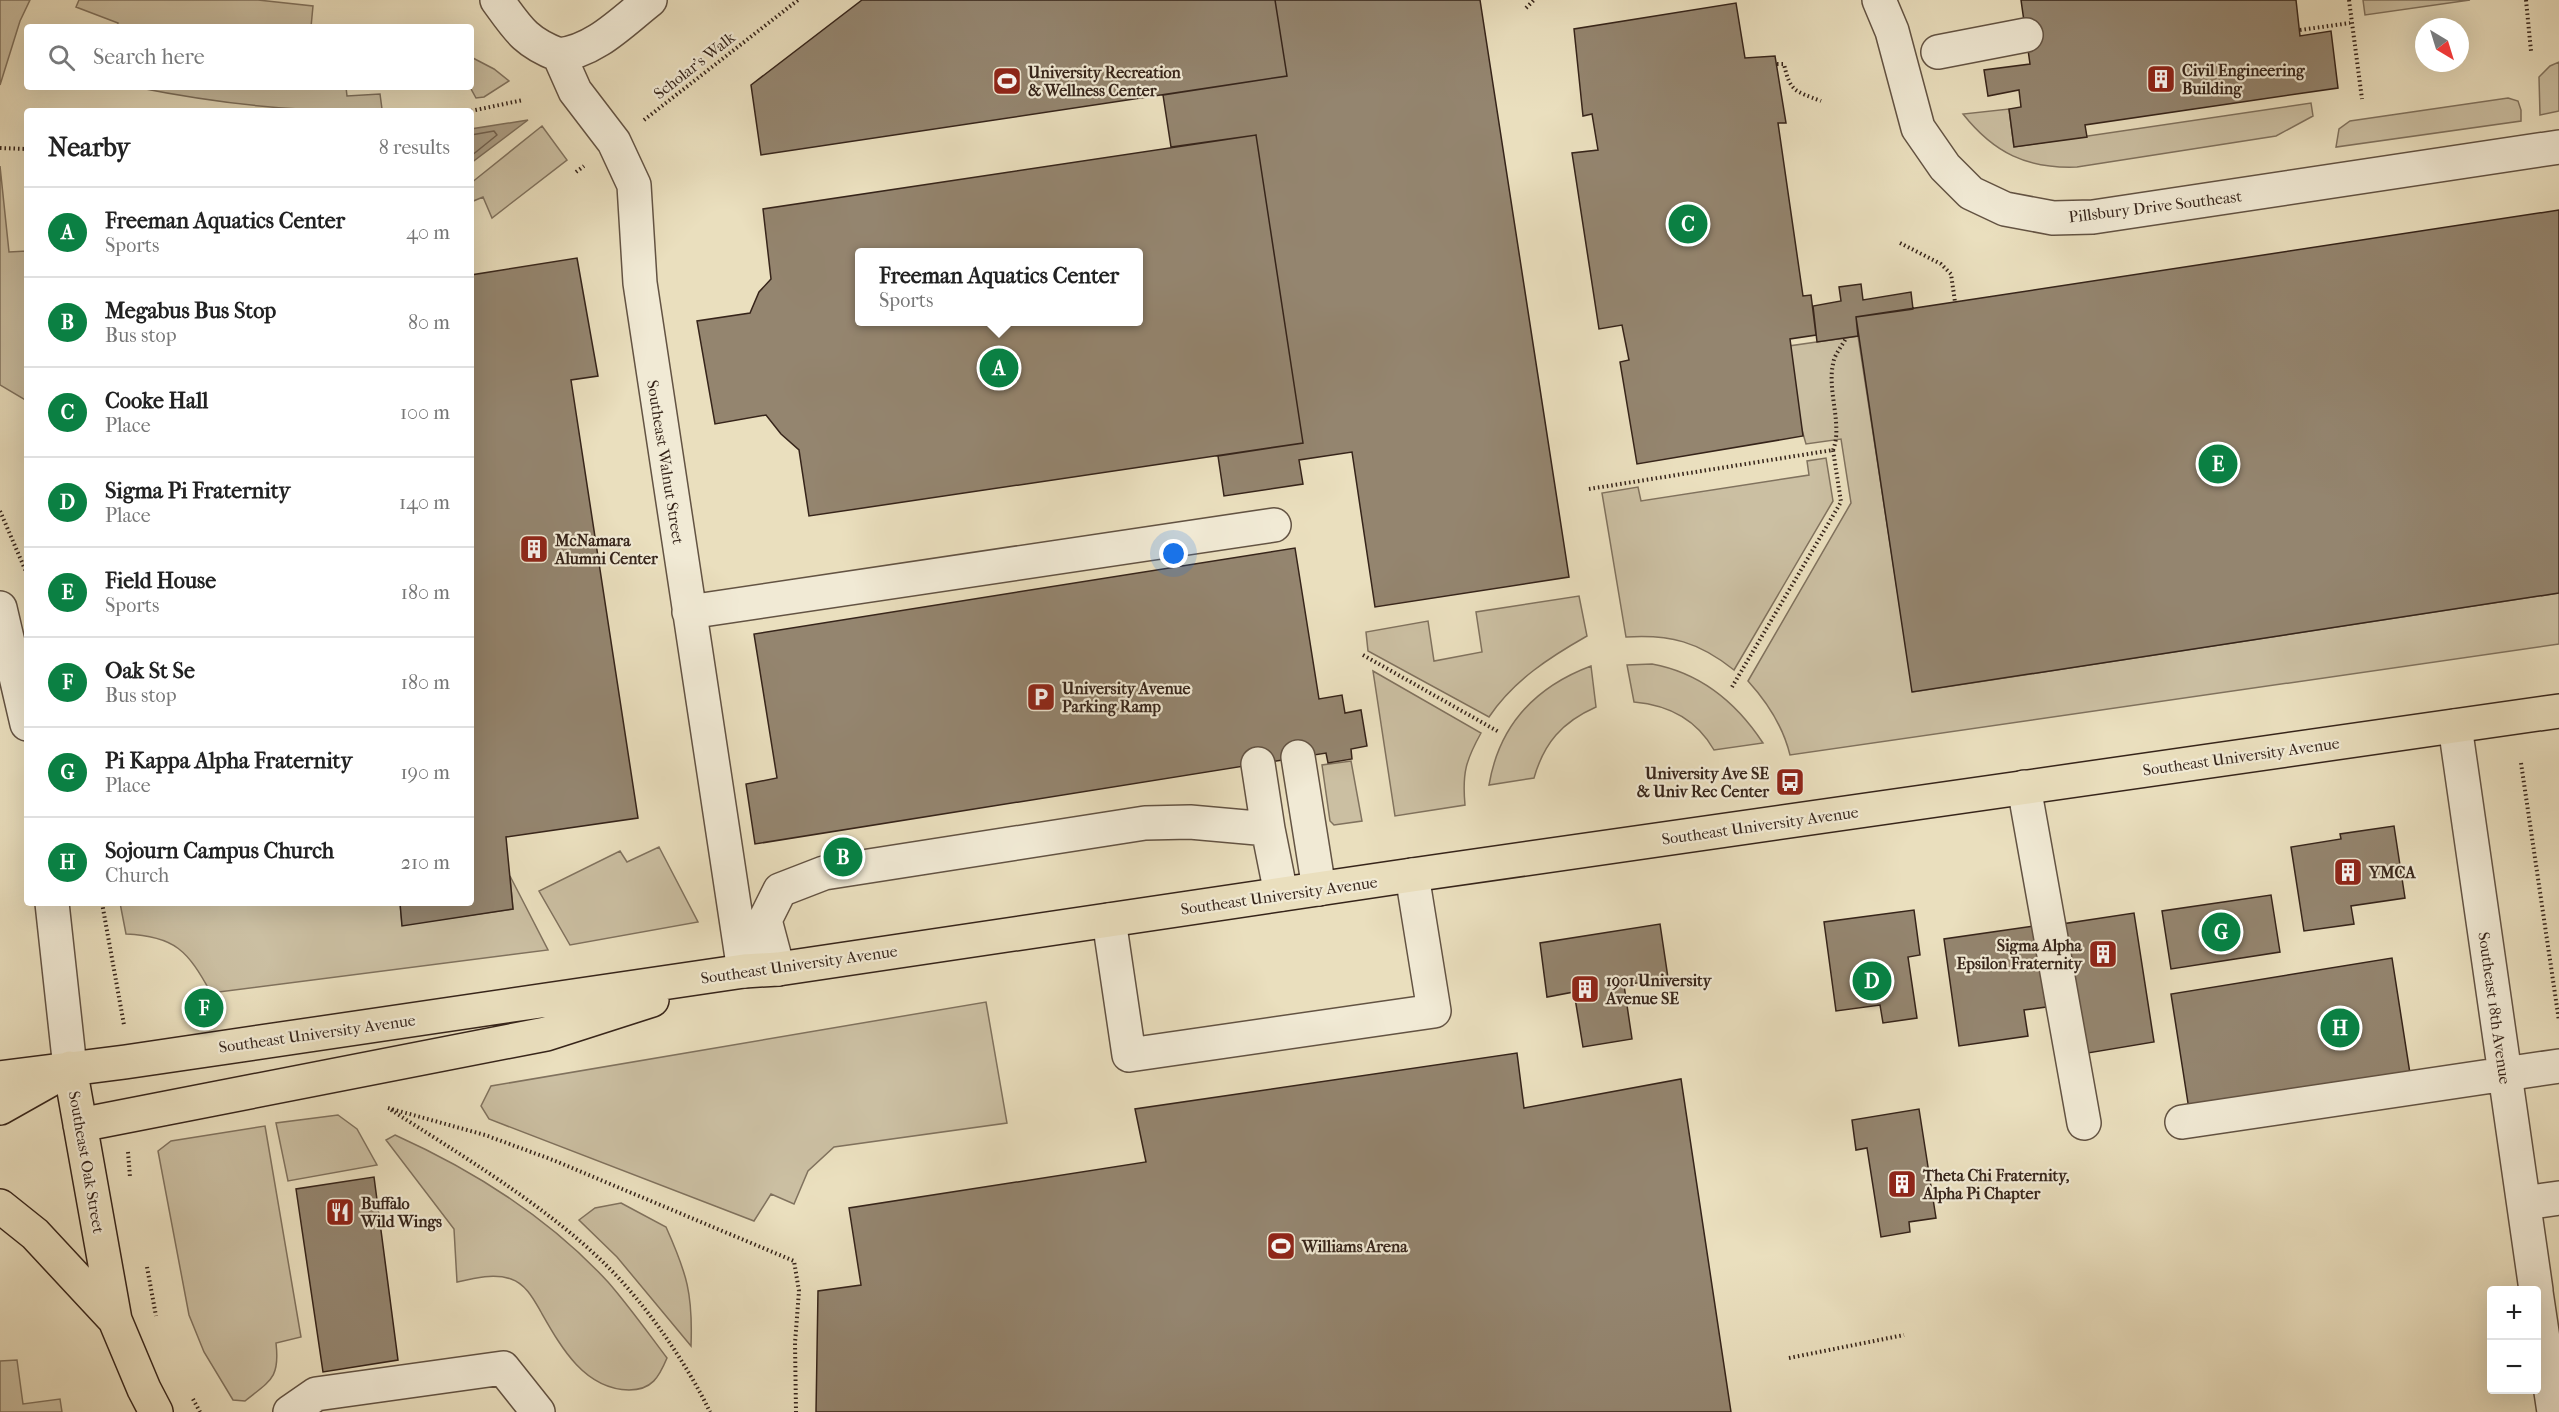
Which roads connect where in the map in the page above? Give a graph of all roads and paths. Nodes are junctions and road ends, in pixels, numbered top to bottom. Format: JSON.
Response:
{"nodes":[{"id":1,"x":497,"y":0,"type":"edge"},
{"id":2,"x":650,"y":0,"type":"edge"},
{"id":3,"x":798,"y":0,"type":"edge"},
{"id":4,"x":1534,"y":0,"type":"edge"},
{"id":5,"x":1879,"y":0,"type":"edge"},
{"id":6,"x":2349,"y":0,"type":"edge"},
{"id":7,"x":2526,"y":0,"type":"edge"},
{"id":8,"x":1526,"y":8,"type":"dead end"},
{"id":9,"x":2350,"y":23,"type":"junction"},
{"id":10,"x":2300,"y":30,"type":"dead end"},
{"id":11,"x":2026,"y":35,"type":"dead end"},
{"id":12,"x":2531,"y":51,"type":"dead end"},
{"id":13,"x":1938,"y":52,"type":"dead end"},
{"id":14,"x":559,"y":55,"type":"junction"},
{"id":15,"x":1777,"y":64,"type":"dead end"},
{"id":16,"x":2362,"y":99,"type":"dead end"},
{"id":17,"x":523,"y":100,"type":"dead end"},
{"id":18,"x":1821,"y":100,"type":"dead end"},
{"id":19,"x":474,"y":110,"type":"edge"},
{"id":20,"x":643,"y":120,"type":"dead end"},
{"id":21,"x":2559,"y":147,"type":"edge"},
{"id":22,"x":0,"y":148,"type":"edge"},
{"id":23,"x":24,"y":149,"type":"edge"},
{"id":24,"x":1900,"y":243,"type":"dead end"},
{"id":25,"x":1955,"y":302,"type":"dead end"},
{"id":26,"x":1846,"y":338,"type":"dead end"},
{"id":27,"x":1833,"y":450,"type":"junction"},
{"id":28,"x":1589,"y":489,"type":"dead end"},
{"id":29,"x":0,"y":511,"type":"edge"},
{"id":30,"x":1274,"y":525,"type":"dead end"},
{"id":31,"x":24,"y":567,"type":"edge"},
{"id":32,"x":0,"y":608,"type":"edge"},
{"id":33,"x":689,"y":612,"type":"junction"},
{"id":34,"x":1363,"y":655,"type":"dead end"},
{"id":35,"x":1732,"y":687,"type":"dead end"},
{"id":36,"x":24,"y":711,"type":"edge"},
{"id":37,"x":2559,"y":711,"type":"edge"},
{"id":38,"x":2455,"y":726,"type":"junction"},
{"id":39,"x":1499,"y":732,"type":"dead end"},
{"id":40,"x":1298,"y":758,"type":"dead end"},
{"id":41,"x":2521,"y":763,"type":"dead end"},
{"id":42,"x":1258,"y":764,"type":"dead end"},
{"id":43,"x":2024,"y":787,"type":"junction"},
{"id":44,"x":1268,"y":829,"type":"junction"},
{"id":45,"x":1412,"y":875,"type":"junction"},
{"id":46,"x":1319,"y":889,"type":"junction"},
{"id":47,"x":1281,"y":894,"type":"junction"},
{"id":48,"x":52,"y":906,"type":"edge"},
{"id":49,"x":103,"y":906,"type":"edge"},
{"id":50,"x":1109,"y":920,"type":"junction"},
{"id":51,"x":778,"y":969,"type":"junction"},
{"id":52,"x":744,"y":971,"type":"junction"},
{"id":53,"x":2559,"y":1021,"type":"edge"},
{"id":54,"x":125,"y":1062,"type":"junction"},
{"id":55,"x":2559,"y":1066,"type":"edge"},
{"id":56,"x":70,"y":1068,"type":"junction"},
{"id":57,"x":2505,"y":1074,"type":"junction"},
{"id":58,"x":0,"y":1078,"type":"edge"},
{"id":59,"x":379,"y":1100,"type":"dead end"},
{"id":60,"x":388,"y":1107,"type":"junction"},
{"id":61,"x":0,"y":1108,"type":"edge"},
{"id":62,"x":124,"y":1116,"type":"junction"},
{"id":63,"x":2182,"y":1122,"type":"dead end"},
{"id":64,"x":2084,"y":1123,"type":"dead end"},
{"id":65,"x":80,"y":1125,"type":"junction"},
{"id":66,"x":131,"y":1185,"type":"dead end"},
{"id":67,"x":2559,"y":1198,"type":"edge"},
{"id":68,"x":2524,"y":1203,"type":"junction"},
{"id":69,"x":0,"y":1206,"type":"edge"},
{"id":70,"x":145,"y":1261,"type":"dead end"},
{"id":71,"x":2535,"y":1286,"type":"edge"},
{"id":72,"x":115,"y":1320,"type":"junction"},
{"id":73,"x":160,"y":1325,"type":"dead end"},
{"id":74,"x":2541,"y":1325,"type":"edge"},
{"id":75,"x":1904,"y":1335,"type":"dead end"},
{"id":76,"x":1790,"y":1358,"type":"dead end"},
{"id":77,"x":190,"y":1394,"type":"dead end"},
{"id":78,"x":156,"y":1412,"type":"edge"},
{"id":79,"x":200,"y":1412,"type":"edge"},
{"id":80,"x":290,"y":1412,"type":"edge"},
{"id":81,"x":538,"y":1412,"type":"edge"},
{"id":82,"x":710,"y":1412,"type":"edge"},
{"id":83,"x":796,"y":1412,"type":"edge"},
{"id":84,"x":2554,"y":1412,"type":"edge"}],
"edges":[{"from":1,"to":14,"type":"street"},
{"from":2,"to":14,"type":"street"},
{"from":3,"to":20,"type":"path","name":"Scholar's Walk"},
{"from":4,"to":8,"type":"path"},
{"from":5,"to":21,"type":"street","name":"Pillsbury Drive Southeast"},
{"from":6,"to":9,"type":"path"},
{"from":7,"to":12,"type":"path"},
{"from":9,"to":10,"type":"path"},
{"from":9,"to":16,"type":"path"},
{"from":11,"to":13,"type":"street"},
{"from":14,"to":33,"type":"street","name":"Southeast Walnut Street"},
{"from":15,"to":18,"type":"path"},
{"from":17,"to":19,"type":"path"},
{"from":22,"to":23,"type":"path"},
{"from":24,"to":25,"type":"path"},
{"from":26,"to":27,"type":"path"},
{"from":27,"to":28,"type":"path"},
{"from":27,"to":35,"type":"path"},
{"from":29,"to":31,"type":"path"},
{"from":30,"to":33,"type":"street"},
{"from":32,"to":36,"type":"street"},
{"from":33,"to":52,"type":"street","name":"Southeast Walnut Street"},
{"from":34,"to":39,"type":"path"},
{"from":37,"to":38,"type":"main road","name":"Southeast University Avenue"},
{"from":38,"to":43,"type":"main road","name":"Southeast University Avenue"},
{"from":38,"to":57,"type":"street","name":"Southeast 18th Avenue"},
{"from":40,"to":46,"type":"street"},
{"from":41,"to":53,"type":"path"},
{"from":42,"to":44,"type":"street"},
{"from":43,"to":45,"type":"main road","name":"Southeast University Avenue"},
{"from":43,"to":64,"type":"street"},
{"from":44,"to":47,"type":"street"},
{"from":44,"to":51,"type":"street"},
{"from":45,"to":46,"type":"main road","name":"Southeast University Avenue"},
{"from":45,"to":50,"type":"street"},
{"from":46,"to":47,"type":"main road","name":"Southeast University Avenue"},
{"from":47,"to":50,"type":"main road","name":"Southeast University Avenue"},
{"from":48,"to":56,"type":"street","name":"Southeast Oak Street"},
{"from":49,"to":54,"type":"path"},
{"from":50,"to":51,"type":"main road","name":"Southeast University Avenue"},
{"from":51,"to":52,"type":"main road","name":"Southeast University Avenue"},
{"from":52,"to":54,"type":"main road","name":"Southeast University Avenue"},
{"from":52,"to":62,"type":"main road"},
{"from":54,"to":56,"type":"main road","name":"Southeast University Avenue"},
{"from":55,"to":57,"type":"street"},
{"from":56,"to":58,"type":"main road","name":"Southeast University Avenue"},
{"from":56,"to":61,"type":"main road"},
{"from":56,"to":65,"type":"main road","name":"Southeast Oak Street"},
{"from":57,"to":63,"type":"street"},
{"from":57,"to":68,"type":"street","name":"Southeast 18th Avenue"},
{"from":59,"to":60,"type":"path"},
{"from":60,"to":82,"type":"path"},
{"from":60,"to":83,"type":"path"},
{"from":62,"to":65,"type":"main road"},
{"from":62,"to":66,"type":"path"},
{"from":65,"to":72,"type":"main road","name":"Southeast Oak Street"},
{"from":67,"to":68,"type":"street"},
{"from":68,"to":71,"type":"street","name":"Southeast 18th Avenue"},
{"from":69,"to":72,"type":"main road"},
{"from":70,"to":73,"type":"path"},
{"from":72,"to":78,"type":"main road","name":"Southeast Oak Street"},
{"from":74,"to":84,"type":"street","name":"Southeast 18th Avenue"},
{"from":75,"to":76,"type":"path"},
{"from":77,"to":79,"type":"path"},
{"from":80,"to":81,"type":"street"}]}
